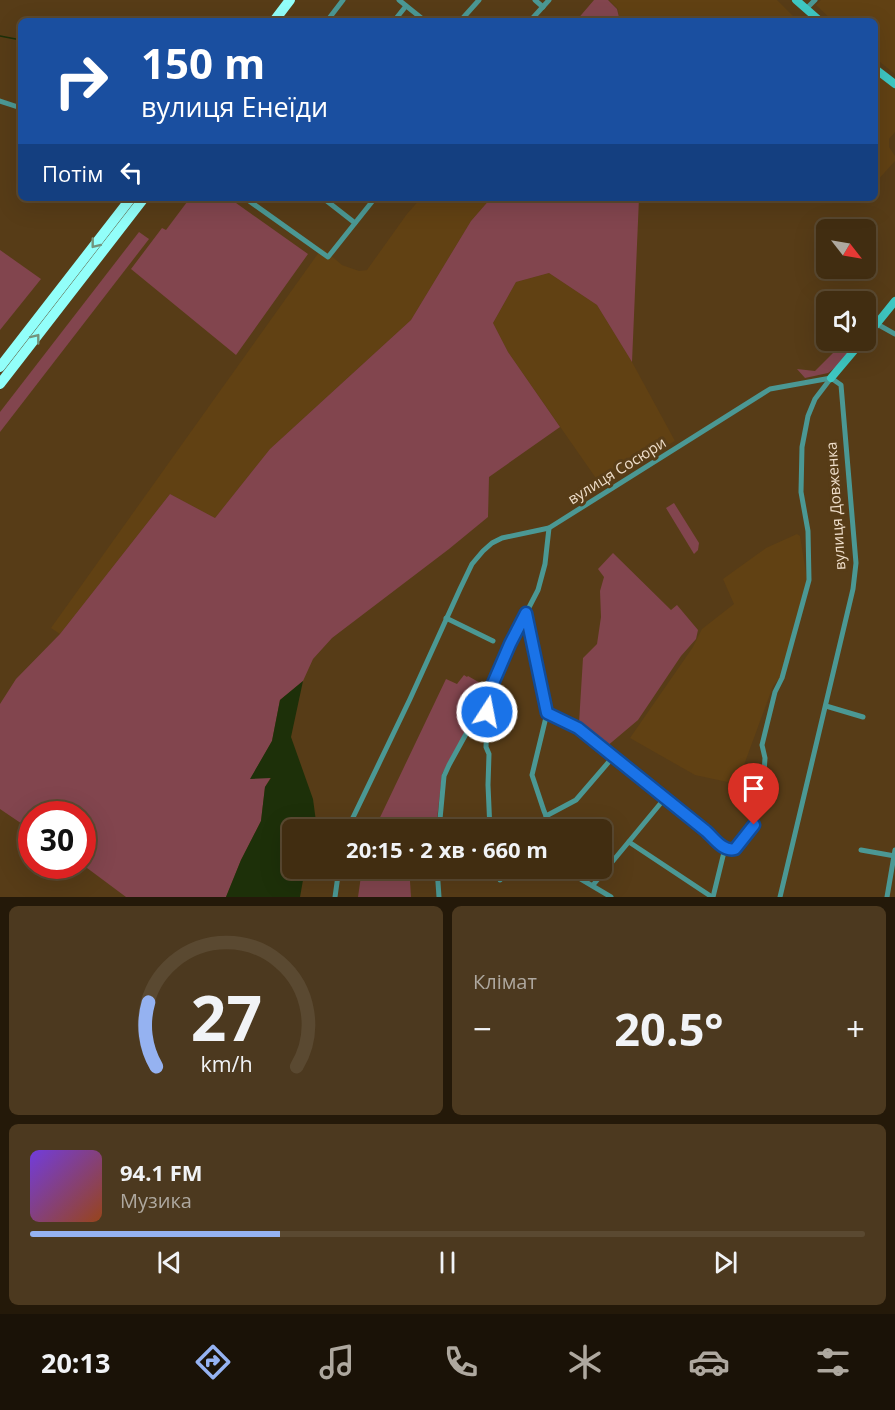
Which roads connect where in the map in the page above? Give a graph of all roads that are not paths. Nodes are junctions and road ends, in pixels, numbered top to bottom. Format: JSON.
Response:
{"nodes":[{"id":1,"x":290,"y":0,"type":"edge"},
{"id":2,"x":343,"y":0,"type":"edge"},
{"id":3,"x":399,"y":0,"type":"edge"},
{"id":4,"x":479,"y":0,"type":"edge"},
{"id":5,"x":535,"y":0,"type":"edge"},
{"id":6,"x":549,"y":0,"type":"edge"},
{"id":7,"x":796,"y":0,"type":"edge"},
{"id":8,"x":815,"y":0,"type":"edge"},
{"id":9,"x":406,"y":6,"type":"junction"},
{"id":10,"x":543,"y":7,"type":"junction"},
{"id":11,"x":806,"y":9,"type":"junction"},
{"id":12,"x":276,"y":18,"type":"edge"},
{"id":13,"x":329,"y":18,"type":"edge"},
{"id":14,"x":396,"y":18,"type":"edge"},
{"id":15,"x":421,"y":18,"type":"edge"},
{"id":16,"x":463,"y":18,"type":"edge"},
{"id":17,"x":533,"y":18,"type":"edge"},
{"id":18,"x":816,"y":18,"type":"edge"},
{"id":19,"x":878,"y":71,"type":"edge"},
{"id":20,"x":895,"y":84,"type":"edge"},
{"id":21,"x":0,"y":101,"type":"edge"},
{"id":22,"x":18,"y":107,"type":"edge"},
{"id":23,"x":129,"y":201,"type":"edge"},
{"id":24,"x":142,"y":201,"type":"edge"},
{"id":25,"x":254,"y":201,"type":"edge"},
{"id":26,"x":327,"y":201,"type":"edge"},
{"id":27,"x":373,"y":201,"type":"edge"},
{"id":28,"x":355,"y":223,"type":"junction"},
{"id":29,"x":895,"y":301,"type":"edge"},
{"id":30,"x":877,"y":324,"type":"joint"},
{"id":31,"x":895,"y":334,"type":"edge"},
{"id":32,"x":854,"y":351,"type":"edge"},
{"id":33,"x":0,"y":367,"type":"edge"},
{"id":34,"x":831,"y":378,"type":"junction"},
{"id":35,"x":0,"y":384,"type":"edge"},
{"id":36,"x":549,"y":528,"type":"junction"},
{"id":37,"x":526,"y":613,"type":"junction"},
{"id":38,"x":447,"y":618,"type":"junction"},
{"id":39,"x":493,"y":641,"type":"dead end"},
{"id":40,"x":488,"y":695,"type":"junction"},
{"id":41,"x":826,"y":706,"type":"junction"},
{"id":42,"x":547,"y":713,"type":"junction"},
{"id":43,"x":863,"y":717,"type":"dead end"},
{"id":44,"x":613,"y":757,"type":"junction"},
{"id":45,"x":665,"y":798,"type":"junction"},
{"id":46,"x":546,"y":816,"type":"junction"},
{"id":47,"x":352,"y":819,"type":"edge"},
{"id":48,"x":440,"y":819,"type":"edge"},
{"id":49,"x":490,"y":819,"type":"edge"},
{"id":50,"x":547,"y":819,"type":"edge"},
{"id":51,"x":629,"y":842,"type":"junction"},
{"id":52,"x":725,"y":848,"type":"junction"},
{"id":53,"x":861,"y":850,"type":"dead end"},
{"id":54,"x":894,"y":854,"type":"edge"},
{"id":55,"x":337,"y":879,"type":"edge"},
{"id":56,"x":438,"y":879,"type":"edge"},
{"id":57,"x":582,"y":879,"type":"edge"},
{"id":58,"x":593,"y":885,"type":"junction"},
{"id":59,"x":335,"y":897,"type":"edge"},
{"id":60,"x":439,"y":897,"type":"edge"},
{"id":61,"x":610,"y":897,"type":"edge"},
{"id":62,"x":713,"y":897,"type":"edge"},
{"id":63,"x":780,"y":897,"type":"edge"},
{"id":64,"x":887,"y":897,"type":"edge"}],
"edges":[{"from":1,"to":12,"type":"highway"},
{"from":2,"to":13,"type":"street"},
{"from":3,"to":9,"type":"street"},
{"from":4,"to":16,"type":"street"},
{"from":5,"to":10,"type":"street"},
{"from":6,"to":10,"type":"street"},
{"from":7,"to":11,"type":"street"},
{"from":8,"to":11,"type":"street"},
{"from":9,"to":14,"type":"street"},
{"from":9,"to":15,"type":"street"},
{"from":10,"to":17,"type":"street"},
{"from":11,"to":18,"type":"street"},
{"from":19,"to":20,"type":"street"},
{"from":21,"to":22,"type":"street"},
{"from":23,"to":33,"type":"highway","one_way":true},
{"from":35,"to":24,"type":"highway","one_way":true},
{"from":25,"to":28,"type":"street"},
{"from":26,"to":28,"type":"street"},
{"from":27,"to":28,"type":"street"},
{"from":29,"to":30,"type":"street","name":"вулиця Довженка"},
{"from":30,"to":31,"type":"street"},
{"from":32,"to":34,"type":"street","name":"вулиця Довженка"},
{"from":34,"to":36,"type":"street","name":"вулиця Сосюри"},
{"from":34,"to":41,"type":"street","name":"вулиця Довженка"},
{"from":34,"to":52,"type":"street","name":"вулиця Довженка"},
{"from":36,"to":37,"type":"street"},
{"from":36,"to":38,"type":"street","name":"вулиця Сосюри"},
{"from":37,"to":40,"type":"street"},
{"from":37,"to":42,"type":"street"},
{"from":38,"to":39,"type":"street"},
{"from":38,"to":47,"type":"street","name":"вулиця Сосюри"},
{"from":40,"to":48,"type":"street"},
{"from":40,"to":49,"type":"street"},
{"from":41,"to":43,"type":"street"},
{"from":41,"to":63,"type":"street","name":"вулиця Довженка"},
{"from":42,"to":44,"type":"street"},
{"from":42,"to":46,"type":"street"},
{"from":44,"to":45,"type":"street"},
{"from":44,"to":46,"type":"street"},
{"from":45,"to":51,"type":"street"},
{"from":45,"to":52,"type":"street"},
{"from":46,"to":50,"type":"street"},
{"from":51,"to":58,"type":"street"},
{"from":51,"to":62,"type":"street"},
{"from":52,"to":62,"type":"street"},
{"from":53,"to":54,"type":"street"},
{"from":54,"to":64,"type":"street"},
{"from":55,"to":59,"type":"street"},
{"from":56,"to":60,"type":"street"},
{"from":57,"to":58,"type":"street"},
{"from":58,"to":61,"type":"street"}]}
